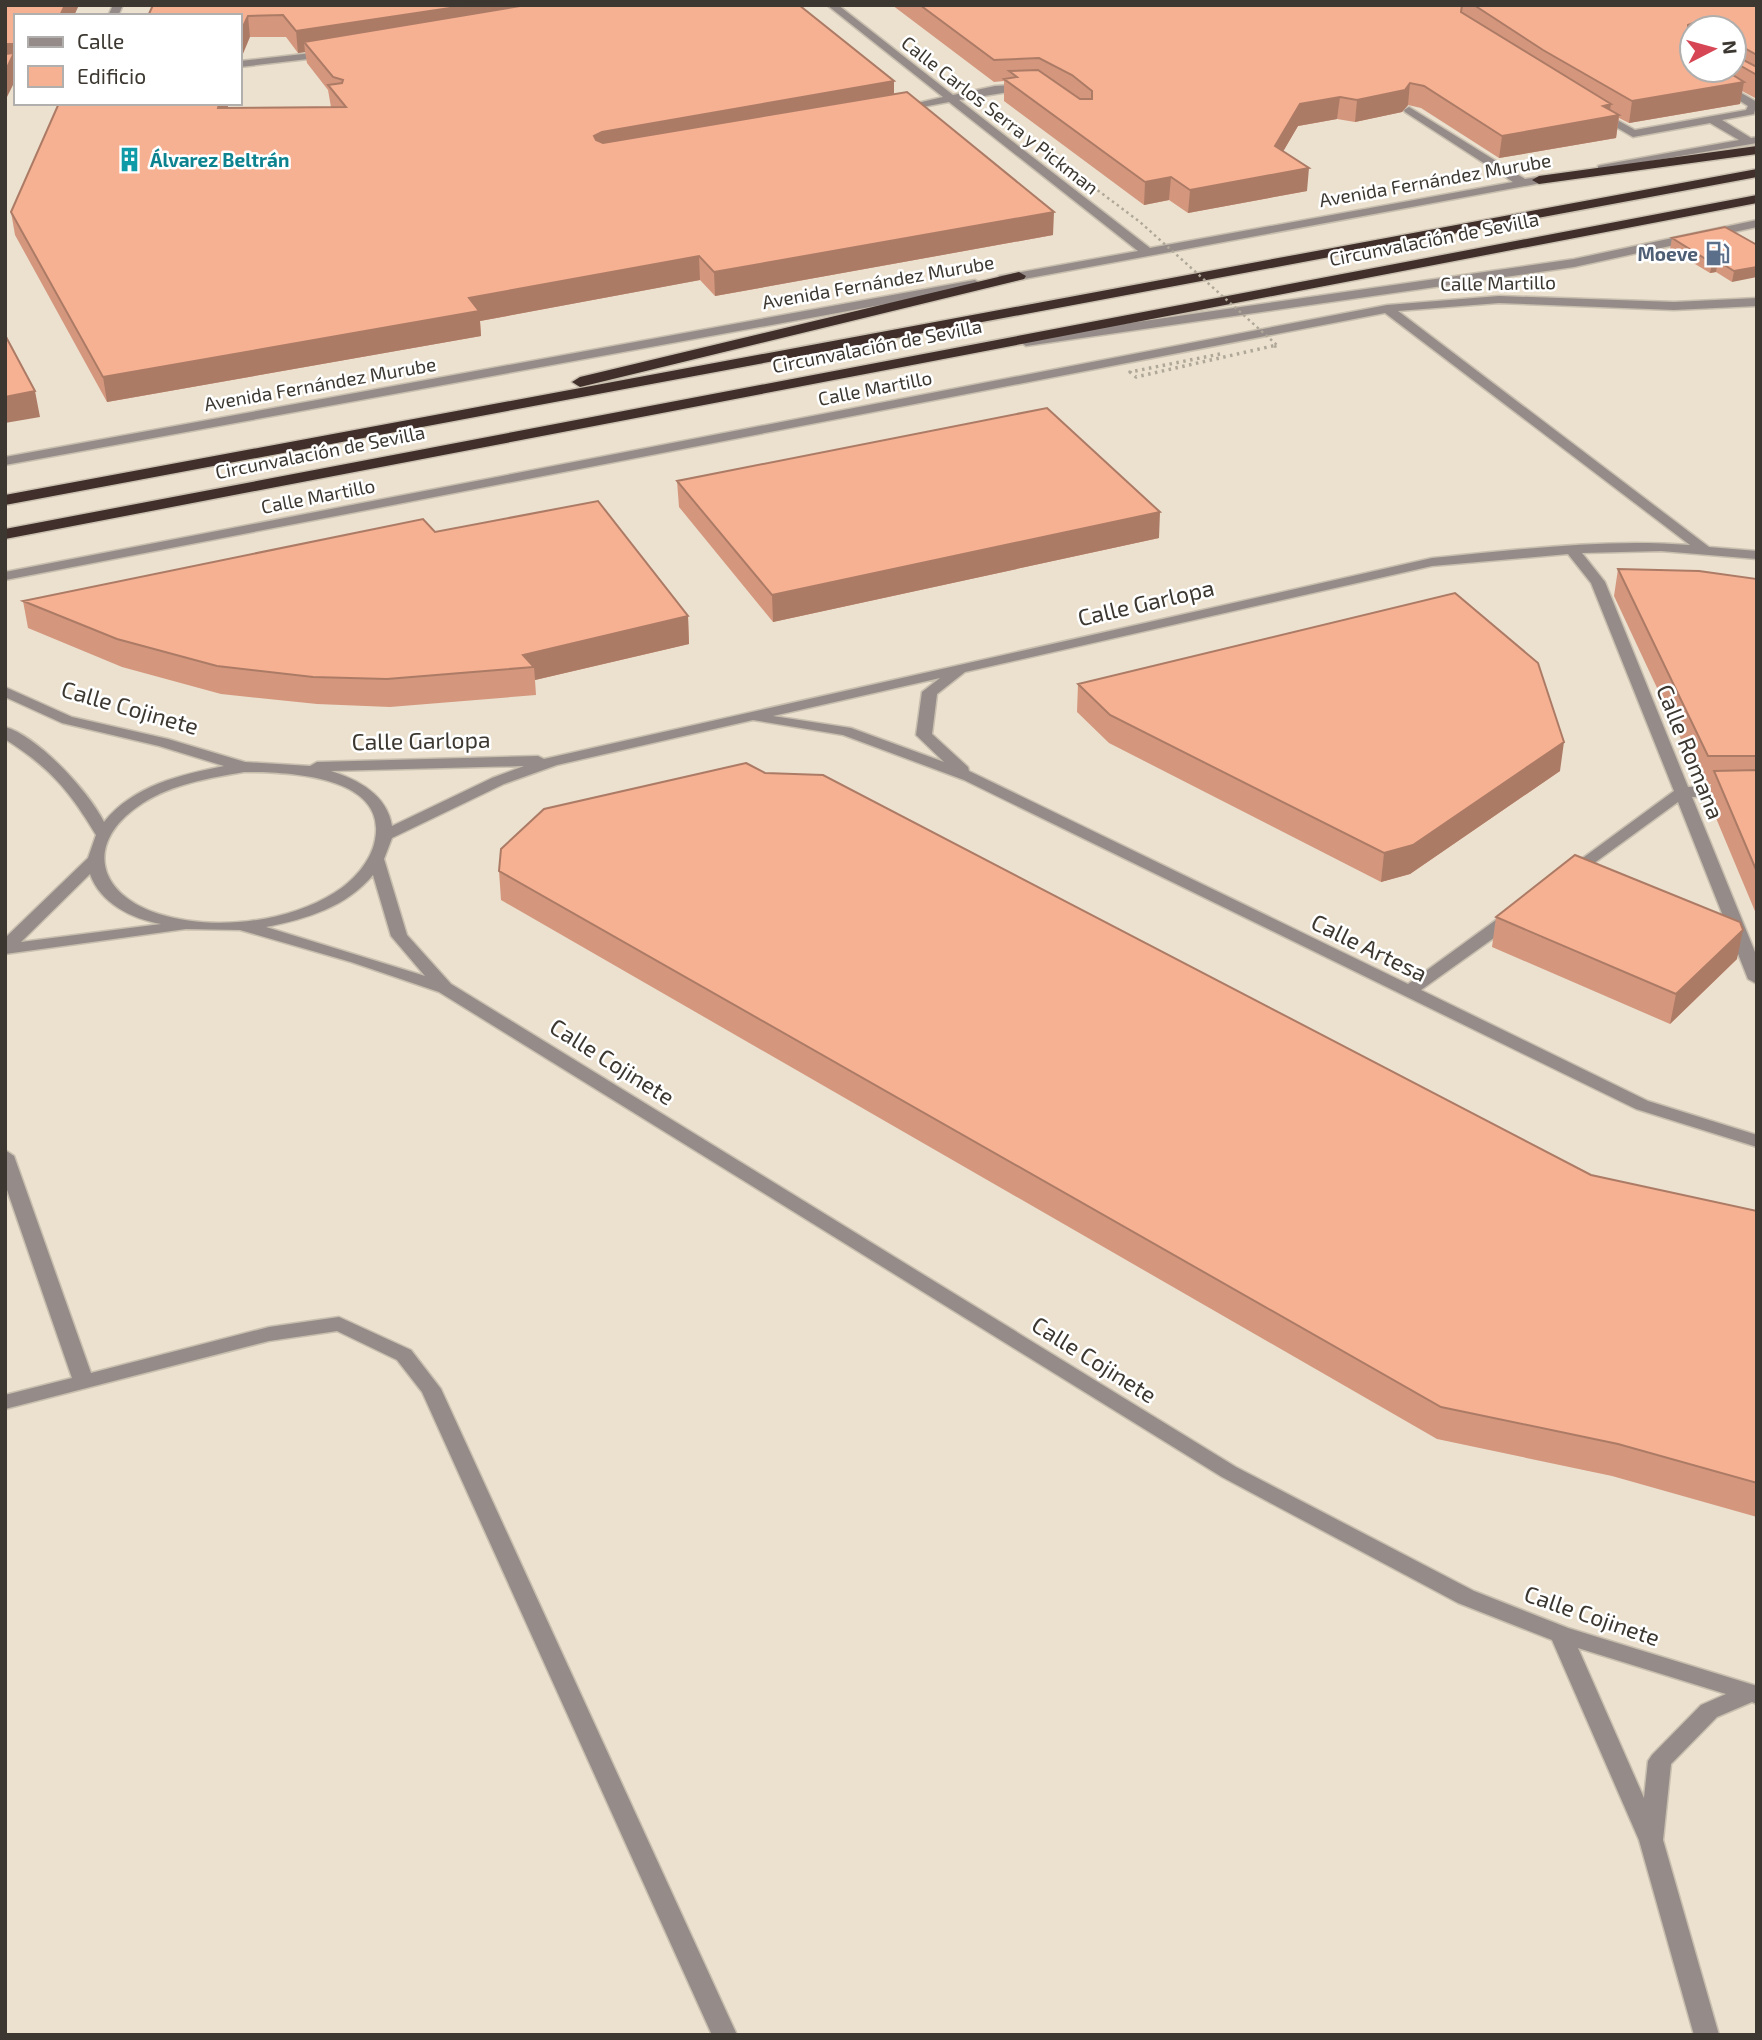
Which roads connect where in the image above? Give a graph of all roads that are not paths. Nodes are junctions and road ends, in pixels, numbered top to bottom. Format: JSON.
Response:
{"nodes":[{"id":1,"x":832,"y":5,"type":"edge"},
{"id":2,"x":349,"y":51,"type":"edge"},
{"id":3,"x":242,"y":64,"type":"edge"},
{"id":4,"x":1719,"y":84,"type":"edge"},
{"id":5,"x":1040,"y":86,"type":"edge"},
{"id":6,"x":949,"y":97,"type":"junction"},
{"id":7,"x":1589,"y":108,"type":"edge"},
{"id":8,"x":1409,"y":110,"type":"edge"},
{"id":9,"x":891,"y":111,"type":"edge"},
{"id":10,"x":1712,"y":120,"type":"junction"},
{"id":11,"x":1754,"y":144,"type":"edge"},
{"id":12,"x":1757,"y":173,"type":"edge"},
{"id":13,"x":1539,"y":180,"type":"joint"},
{"id":14,"x":1523,"y":183,"type":"junction"},
{"id":15,"x":1757,"y":199,"type":"edge"},
{"id":16,"x":1757,"y":223,"type":"edge"},
{"id":17,"x":1147,"y":253,"type":"junction"},
{"id":18,"x":1019,"y":276,"type":"junction"},
{"id":19,"x":1757,"y":302,"type":"edge"},
{"id":20,"x":1387,"y":309,"type":"junction"},
{"id":21,"x":971,"y":349,"type":"junction"},
{"id":22,"x":464,"y":415,"type":"junction"},
{"id":23,"x":5,"y":461,"type":"edge"},
{"id":24,"x":5,"y":500,"type":"edge"},
{"id":25,"x":5,"y":534,"type":"edge"},
{"id":26,"x":1572,"y":549,"type":"junction"},
{"id":27,"x":1706,"y":551,"type":"junction"},
{"id":28,"x":1757,"y":555,"type":"edge"},
{"id":29,"x":7,"y":576,"type":"edge"},
{"id":30,"x":963,"y":668,"type":"junction"},
{"id":31,"x":5,"y":691,"type":"edge"},
{"id":32,"x":747,"y":717,"type":"junction"},
{"id":33,"x":5,"y":732,"type":"edge"},
{"id":34,"x":552,"y":761,"type":"junction"},
{"id":35,"x":244,"y":766,"type":"junction"},
{"id":36,"x":292,"y":767,"type":"junction"},
{"id":37,"x":970,"y":777,"type":"junction"},
{"id":38,"x":1757,"y":790,"type":"edge"},
{"id":39,"x":1682,"y":792,"type":"junction"},
{"id":40,"x":102,"y":833,"type":"junction"},
{"id":41,"x":388,"y":834,"type":"junction"},
{"id":42,"x":94,"y":862,"type":"junction"},
{"id":43,"x":378,"y":862,"type":"junction"},
{"id":44,"x":1551,"y":888,"type":"edge"},
{"id":45,"x":1529,"y":904,"type":"edge"},
{"id":46,"x":192,"y":926,"type":"junction"},
{"id":47,"x":244,"y":926,"type":"junction"},
{"id":48,"x":5,"y":948,"type":"edge"},
{"id":49,"x":1757,"y":979,"type":"edge"},
{"id":50,"x":445,"y":988,"type":"junction"},
{"id":51,"x":1408,"y":992,"type":"junction"},
{"id":52,"x":1757,"y":1141,"type":"edge"},
{"id":53,"x":5,"y":1156,"type":"edge"},
{"id":54,"x":83,"y":1380,"type":"junction"},
{"id":55,"x":5,"y":1402,"type":"edge"},
{"id":56,"x":1561,"y":1634,"type":"junction"},
{"id":57,"x":1753,"y":1694,"type":"edge"},
{"id":58,"x":1651,"y":1840,"type":"junction"},
{"id":59,"x":725,"y":2035,"type":"edge"},
{"id":60,"x":1707,"y":2035,"type":"edge"}],
"edges":[{"from":1,"to":6,"type":"street","name":"Calle Carlos Serra y Pickman"},
{"from":2,"to":3,"type":"street"},
{"from":4,"to":10,"type":"street"},
{"from":5,"to":6,"type":"street"},
{"from":6,"to":9,"type":"street"},
{"from":6,"to":17,"type":"street","name":"Calle Carlos Serra y Pickman"},
{"from":7,"to":10,"type":"street"},
{"from":8,"to":14,"type":"street"},
{"from":10,"to":11,"type":"street"},
{"from":11,"to":13,"type":"highway"},
{"from":12,"to":22,"type":"highway","name":"Circunvalación de Sevilla"},
{"from":13,"to":14,"type":"street","name":"Avenida Fernández Murube"},
{"from":14,"to":17,"type":"street","name":"Avenida Fernández Murube"},
{"from":15,"to":21,"type":"highway","name":"Circunvalación de Sevilla"},
{"from":16,"to":21,"type":"street"},
{"from":17,"to":18,"type":"street","name":"Avenida Fernández Murube"},
{"from":18,"to":22,"type":"highway"},
{"from":18,"to":23,"type":"street","name":"Avenida Fernández Murube"},
{"from":19,"to":20,"type":"street","name":"Calle Martillo"},
{"from":20,"to":27,"type":"street"},
{"from":20,"to":29,"type":"street","name":"Calle Martillo"},
{"from":21,"to":25,"type":"highway","name":"Circunvalación de Sevilla"},
{"from":22,"to":24,"type":"highway","name":"Circunvalación de Sevilla"},
{"from":26,"to":27,"type":"street","name":"Calle Garlopa"},
{"from":26,"to":30,"type":"street","name":"Calle Garlopa"},
{"from":26,"to":39,"type":"street","name":"Calle Romana"},
{"from":27,"to":28,"type":"street","name":"Calle Garlopa"},
{"from":30,"to":32,"type":"street","name":"Calle Garlopa"},
{"from":30,"to":37,"type":"street","name":"Calle Artesa"},
{"from":31,"to":35,"type":"street","name":"Calle Cojinete"},
{"from":32,"to":34,"type":"street","name":"Calle Garlopa"},
{"from":32,"to":37,"type":"street","name":"Calle Artesa"},
{"from":33,"to":40,"type":"street"},
{"from":34,"to":36,"type":"street","name":"Calle Garlopa"},
{"from":34,"to":41,"type":"street","name":"Calle Garlopa"},
{"from":35,"to":36,"type":"street"},
{"from":35,"to":40,"type":"street"},
{"from":36,"to":41,"type":"street"},
{"from":37,"to":51,"type":"street","name":"Calle Artesa"},
{"from":38,"to":39,"type":"street"},
{"from":39,"to":44,"type":"street"},
{"from":39,"to":49,"type":"street","name":"Calle Romana"},
{"from":40,"to":42,"type":"street"},
{"from":41,"to":43,"type":"street"},
{"from":42,"to":46,"type":"street"},
{"from":42,"to":48,"type":"street"},
{"from":43,"to":47,"type":"street"},
{"from":43,"to":50,"type":"street","name":"Calle Cojinete"},
{"from":45,"to":51,"type":"street"},
{"from":46,"to":47,"type":"street"},
{"from":46,"to":48,"type":"street"},
{"from":47,"to":50,"type":"street","name":"Calle Cojinete"},
{"from":50,"to":56,"type":"street","name":"Calle Cojinete"},
{"from":51,"to":52,"type":"street","name":"Calle Artesa"},
{"from":53,"to":54,"type":"street"},
{"from":54,"to":55,"type":"street"},
{"from":54,"to":59,"type":"street"},
{"from":56,"to":57,"type":"street","name":"Calle Cojinete"},
{"from":56,"to":58,"type":"street"},
{"from":57,"to":58,"type":"street"},
{"from":58,"to":60,"type":"street"}]}
